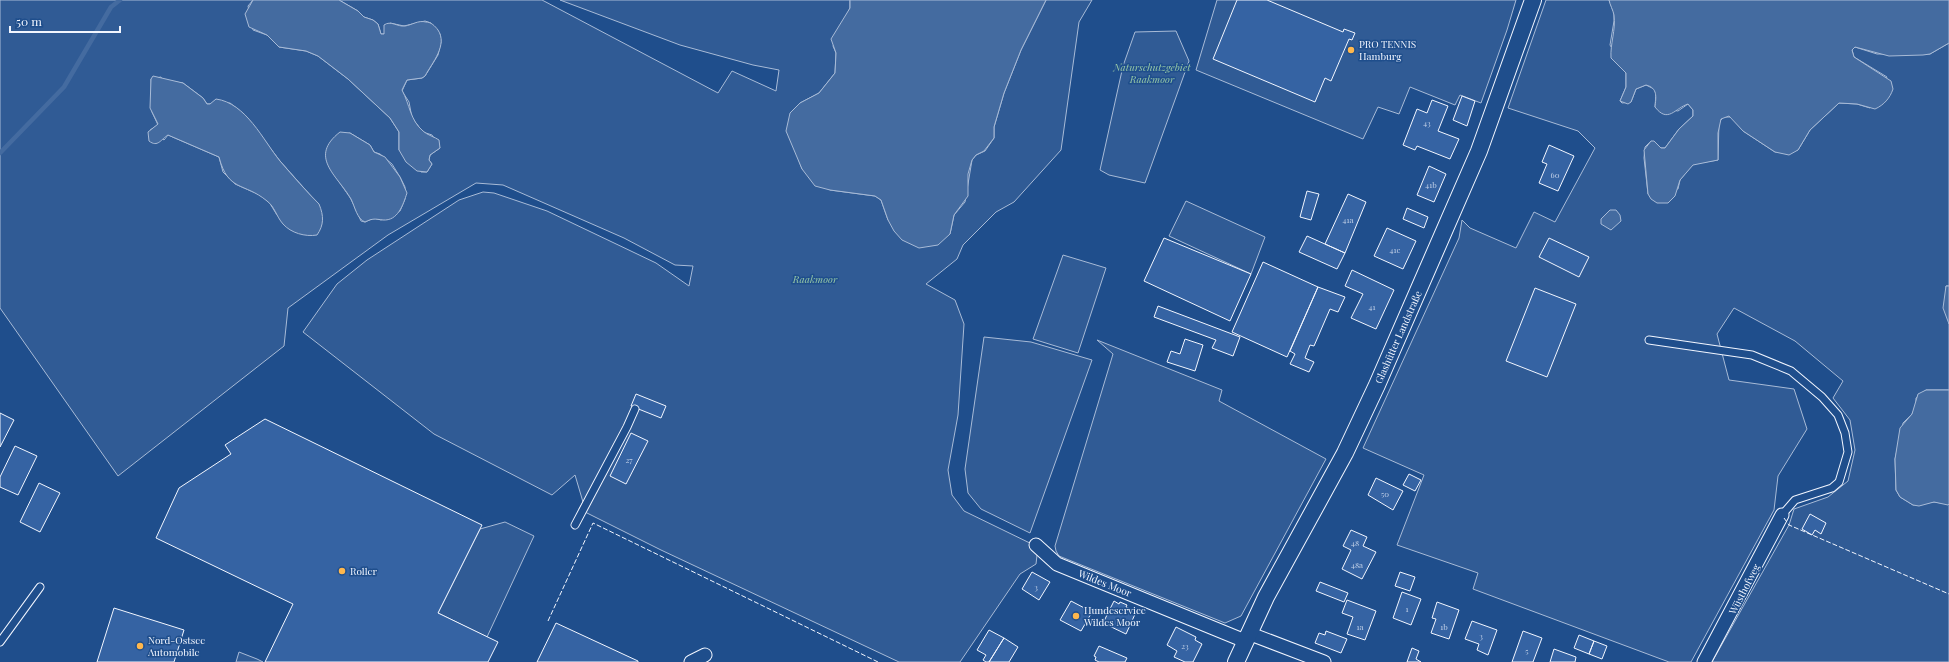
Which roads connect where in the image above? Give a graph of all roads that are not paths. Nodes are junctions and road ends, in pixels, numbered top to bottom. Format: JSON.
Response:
{"nodes":[{"id":1,"x":1533,"y":0,"type":"edge"},
{"id":2,"x":1649,"y":340,"type":"dead end"},
{"id":3,"x":635,"y":409,"type":"dead end"},
{"id":4,"x":1782,"y":515,"type":"joint"},
{"id":5,"x":575,"y":525,"type":"dead end"},
{"id":6,"x":1036,"y":545,"type":"dead end"},
{"id":7,"x":40,"y":587,"type":"dead end"},
{"id":8,"x":1246,"y":637,"type":"junction"},
{"id":9,"x":0,"y":642,"type":"edge"},
{"id":10,"x":705,"y":655,"type":"dead end"},
{"id":11,"x":691,"y":662,"type":"edge"},
{"id":12,"x":1236,"y":662,"type":"edge"},
{"id":13,"x":1324,"y":662,"type":"edge"},
{"id":14,"x":1704,"y":662,"type":"edge"}],
"edges":[{"from":1,"to":8,"type":"street","name":"Glashütter Landstraße"},
{"from":2,"to":4,"type":"lane"},
{"from":3,"to":5,"type":"lane"},
{"from":4,"to":14,"type":"street","name":"Wüsthofweg"},
{"from":6,"to":8,"type":"street","name":"Wildes Moor"},
{"from":7,"to":9,"type":"lane"},
{"from":8,"to":12,"type":"street","name":"Glashütter Landstraße"},
{"from":8,"to":13,"type":"street","name":"Wildes Moor"},
{"from":10,"to":11,"type":"street"}]}
